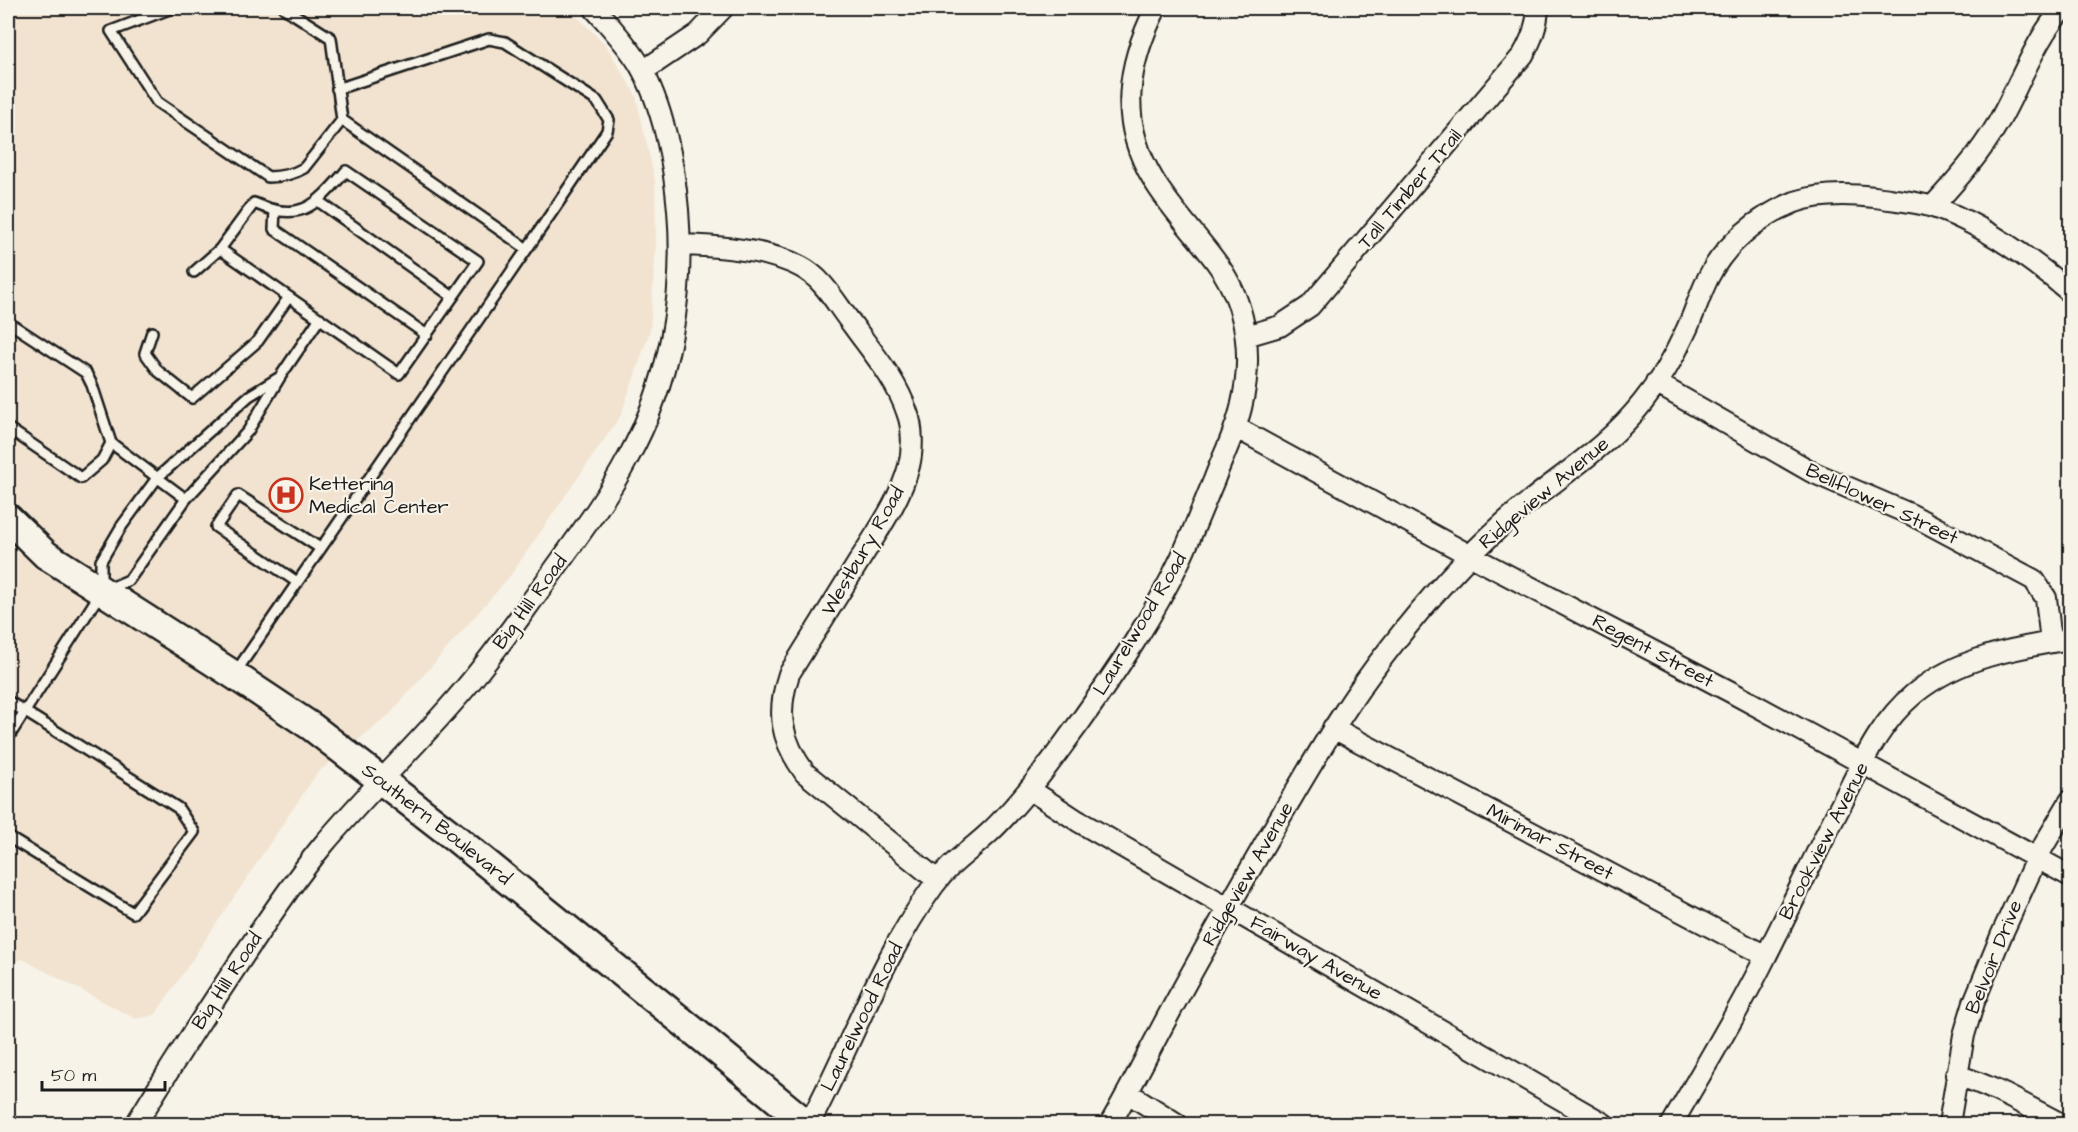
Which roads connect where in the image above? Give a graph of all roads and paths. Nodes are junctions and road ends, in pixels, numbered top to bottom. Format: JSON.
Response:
{"nodes":[{"id":1,"x":172,"y":8,"type":"edge"},
{"id":2,"x":284,"y":8,"type":"edge"},
{"id":3,"x":594,"y":8,"type":"edge"},
{"id":4,"x":723,"y":8,"type":"edge"},
{"id":5,"x":1156,"y":8,"type":"edge"},
{"id":6,"x":1538,"y":8,"type":"edge"},
{"id":7,"x":2060,"y":9,"type":"edge"},
{"id":8,"x":643,"y":71,"type":"junction"},
{"id":9,"x":338,"y":89,"type":"junction"},
{"id":10,"x":342,"y":120,"type":"junction"},
{"id":11,"x":318,"y":201,"type":"junction"},
{"id":12,"x":1932,"y":207,"type":"junction"},
{"id":13,"x":275,"y":210,"type":"junction"},
{"id":14,"x":681,"y":245,"type":"junction"},
{"id":15,"x":220,"y":249,"type":"junction"},
{"id":16,"x":527,"y":249,"type":"junction"},
{"id":17,"x":194,"y":272,"type":"dead end"},
{"id":18,"x":2070,"y":292,"type":"edge"},
{"id":19,"x":289,"y":297,"type":"junction"},
{"id":20,"x":453,"y":297,"type":"junction"},
{"id":21,"x":321,"y":318,"type":"junction"},
{"id":22,"x":8,"y":322,"type":"edge"},
{"id":23,"x":152,"y":332,"type":"dead end"},
{"id":24,"x":427,"y":335,"type":"junction"},
{"id":25,"x":1246,"y":336,"type":"junction"},
{"id":26,"x":280,"y":377,"type":"junction"},
{"id":27,"x":1656,"y":383,"type":"junction"},
{"id":28,"x":1235,"y":427,"type":"junction"},
{"id":29,"x":8,"y":428,"type":"edge"},
{"id":30,"x":111,"y":443,"type":"junction"},
{"id":31,"x":157,"y":478,"type":"junction"},
{"id":32,"x":186,"y":499,"type":"junction"},
{"id":33,"x":8,"y":518,"type":"edge"},
{"id":34,"x":8,"y":541,"type":"edge"},
{"id":35,"x":320,"y":548,"type":"junction"},
{"id":36,"x":46,"y":555,"type":"junction"},
{"id":37,"x":1471,"y":556,"type":"junction"},
{"id":38,"x":297,"y":582,"type":"junction"},
{"id":39,"x":102,"y":592,"type":"junction"},
{"id":40,"x":2070,"y":639,"type":"edge"},
{"id":41,"x":2051,"y":642,"type":"junction"},
{"id":42,"x":234,"y":675,"type":"junction"},
{"id":43,"x":8,"y":701,"type":"edge"},
{"id":44,"x":24,"y":712,"type":"junction"},
{"id":45,"x":1333,"y":729,"type":"junction"},
{"id":46,"x":8,"y":738,"type":"edge"},
{"id":47,"x":1862,"y":763,"type":"junction"},
{"id":48,"x":382,"y":781,"type":"junction"},
{"id":49,"x":1029,"y":789,"type":"junction"},
{"id":50,"x":2070,"y":801,"type":"edge"},
{"id":51,"x":8,"y":837,"type":"edge"},
{"id":52,"x":2037,"y":857,"type":"junction"},
{"id":53,"x":2070,"y":876,"type":"edge"},
{"id":54,"x":937,"y":880,"type":"junction"},
{"id":55,"x":1228,"y":908,"type":"junction"},
{"id":56,"x":1766,"y":957,"type":"junction"},
{"id":57,"x":1956,"y":1075,"type":"junction"},
{"id":58,"x":1128,"y":1093,"type":"junction"},
{"id":59,"x":136,"y":1125,"type":"edge"},
{"id":60,"x":808,"y":1125,"type":"edge"},
{"id":61,"x":1110,"y":1125,"type":"edge"},
{"id":62,"x":1177,"y":1125,"type":"edge"},
{"id":63,"x":1604,"y":1125,"type":"edge"},
{"id":64,"x":1672,"y":1125,"type":"edge"},
{"id":65,"x":1949,"y":1125,"type":"edge"},
{"id":66,"x":2061,"y":1125,"type":"edge"}],
"edges":[{"from":1,"to":10,"type":"lane"},
{"from":2,"to":9,"type":"lane"},
{"from":3,"to":8,"type":"street","name":"Big Hill Road"},
{"from":4,"to":8,"type":"street"},
{"from":5,"to":25,"type":"street","name":"Laurelwood Road"},
{"from":6,"to":25,"type":"street","name":"Tall Timber Trail"},
{"from":7,"to":12,"type":"street"},
{"from":8,"to":14,"type":"street","name":"Big Hill Road"},
{"from":9,"to":10,"type":"lane"},
{"from":9,"to":16,"type":"lane"},
{"from":10,"to":16,"type":"lane"},
{"from":11,"to":13,"type":"lane"},
{"from":11,"to":20,"type":"lane"},
{"from":11,"to":20,"type":"lane"},
{"from":12,"to":18,"type":"street","name":"Ridgeview Avenue"},
{"from":12,"to":27,"type":"street","name":"Ridgeview Avenue"},
{"from":13,"to":15,"type":"lane"},
{"from":13,"to":24,"type":"lane"},
{"from":14,"to":48,"type":"street","name":"Big Hill Road"},
{"from":14,"to":54,"type":"street","name":"Westbury Road"},
{"from":15,"to":17,"type":"lane"},
{"from":15,"to":19,"type":"lane"},
{"from":16,"to":35,"type":"lane"},
{"from":19,"to":21,"type":"lane"},
{"from":19,"to":23,"type":"lane"},
{"from":20,"to":24,"type":"lane"},
{"from":21,"to":24,"type":"lane"},
{"from":21,"to":26,"type":"lane"},
{"from":22,"to":30,"type":"lane"},
{"from":25,"to":28,"type":"street","name":"Laurelwood Road"},
{"from":26,"to":31,"type":"lane"},
{"from":26,"to":32,"type":"lane"},
{"from":27,"to":37,"type":"street","name":"Ridgeview Avenue"},
{"from":27,"to":41,"type":"street","name":"Bellflower Street"},
{"from":28,"to":37,"type":"street","name":"Regent Street"},
{"from":28,"to":49,"type":"street","name":"Laurelwood Road"},
{"from":29,"to":30,"type":"lane"},
{"from":30,"to":31,"type":"lane"},
{"from":31,"to":32,"type":"lane"},
{"from":31,"to":39,"type":"lane"},
{"from":32,"to":39,"type":"lane"},
{"from":33,"to":36,"type":"street","name":"Southern Boulevard"},
{"from":34,"to":36,"type":"street","name":"Southern Boulevard"},
{"from":35,"to":38,"type":"lane"},
{"from":35,"to":38,"type":"lane"},
{"from":36,"to":39,"type":"street","name":"Southern Boulevard"},
{"from":37,"to":45,"type":"street","name":"Ridgeview Avenue"},
{"from":37,"to":47,"type":"street","name":"Regent Street"},
{"from":38,"to":42,"type":"lane"},
{"from":39,"to":42,"type":"street","name":"Southern Boulevard"},
{"from":39,"to":44,"type":"lane"},
{"from":40,"to":41,"type":"street"},
{"from":41,"to":47,"type":"street","name":"Brookview Avenue"},
{"from":42,"to":48,"type":"street","name":"Southern Boulevard"},
{"from":43,"to":44,"type":"lane"},
{"from":44,"to":46,"type":"lane"},
{"from":44,"to":51,"type":"lane"},
{"from":45,"to":55,"type":"street","name":"Ridgeview Avenue"},
{"from":45,"to":56,"type":"street","name":"Mirimar Street"},
{"from":47,"to":52,"type":"street","name":"Regent Street"},
{"from":47,"to":56,"type":"street","name":"Brookview Avenue"},
{"from":48,"to":59,"type":"street","name":"Big Hill Road"},
{"from":48,"to":60,"type":"street","name":"Southern Boulevard"},
{"from":49,"to":54,"type":"street","name":"Laurelwood Road"},
{"from":49,"to":55,"type":"street","name":"Fairway Avenue"},
{"from":50,"to":52,"type":"street","name":"Belvoir Drive"},
{"from":52,"to":53,"type":"street","name":"Regent Street"},
{"from":52,"to":57,"type":"street","name":"Belvoir Drive"},
{"from":54,"to":60,"type":"street","name":"Laurelwood Road"},
{"from":55,"to":58,"type":"street","name":"Ridgeview Avenue"},
{"from":55,"to":63,"type":"street","name":"Fairway Avenue"},
{"from":56,"to":64,"type":"street","name":"Brookview Avenue"},
{"from":57,"to":65,"type":"street","name":"Belvoir Drive"},
{"from":57,"to":66,"type":"street"},
{"from":58,"to":61,"type":"street","name":"Ridgeview Avenue"},
{"from":58,"to":62,"type":"street"}]}
